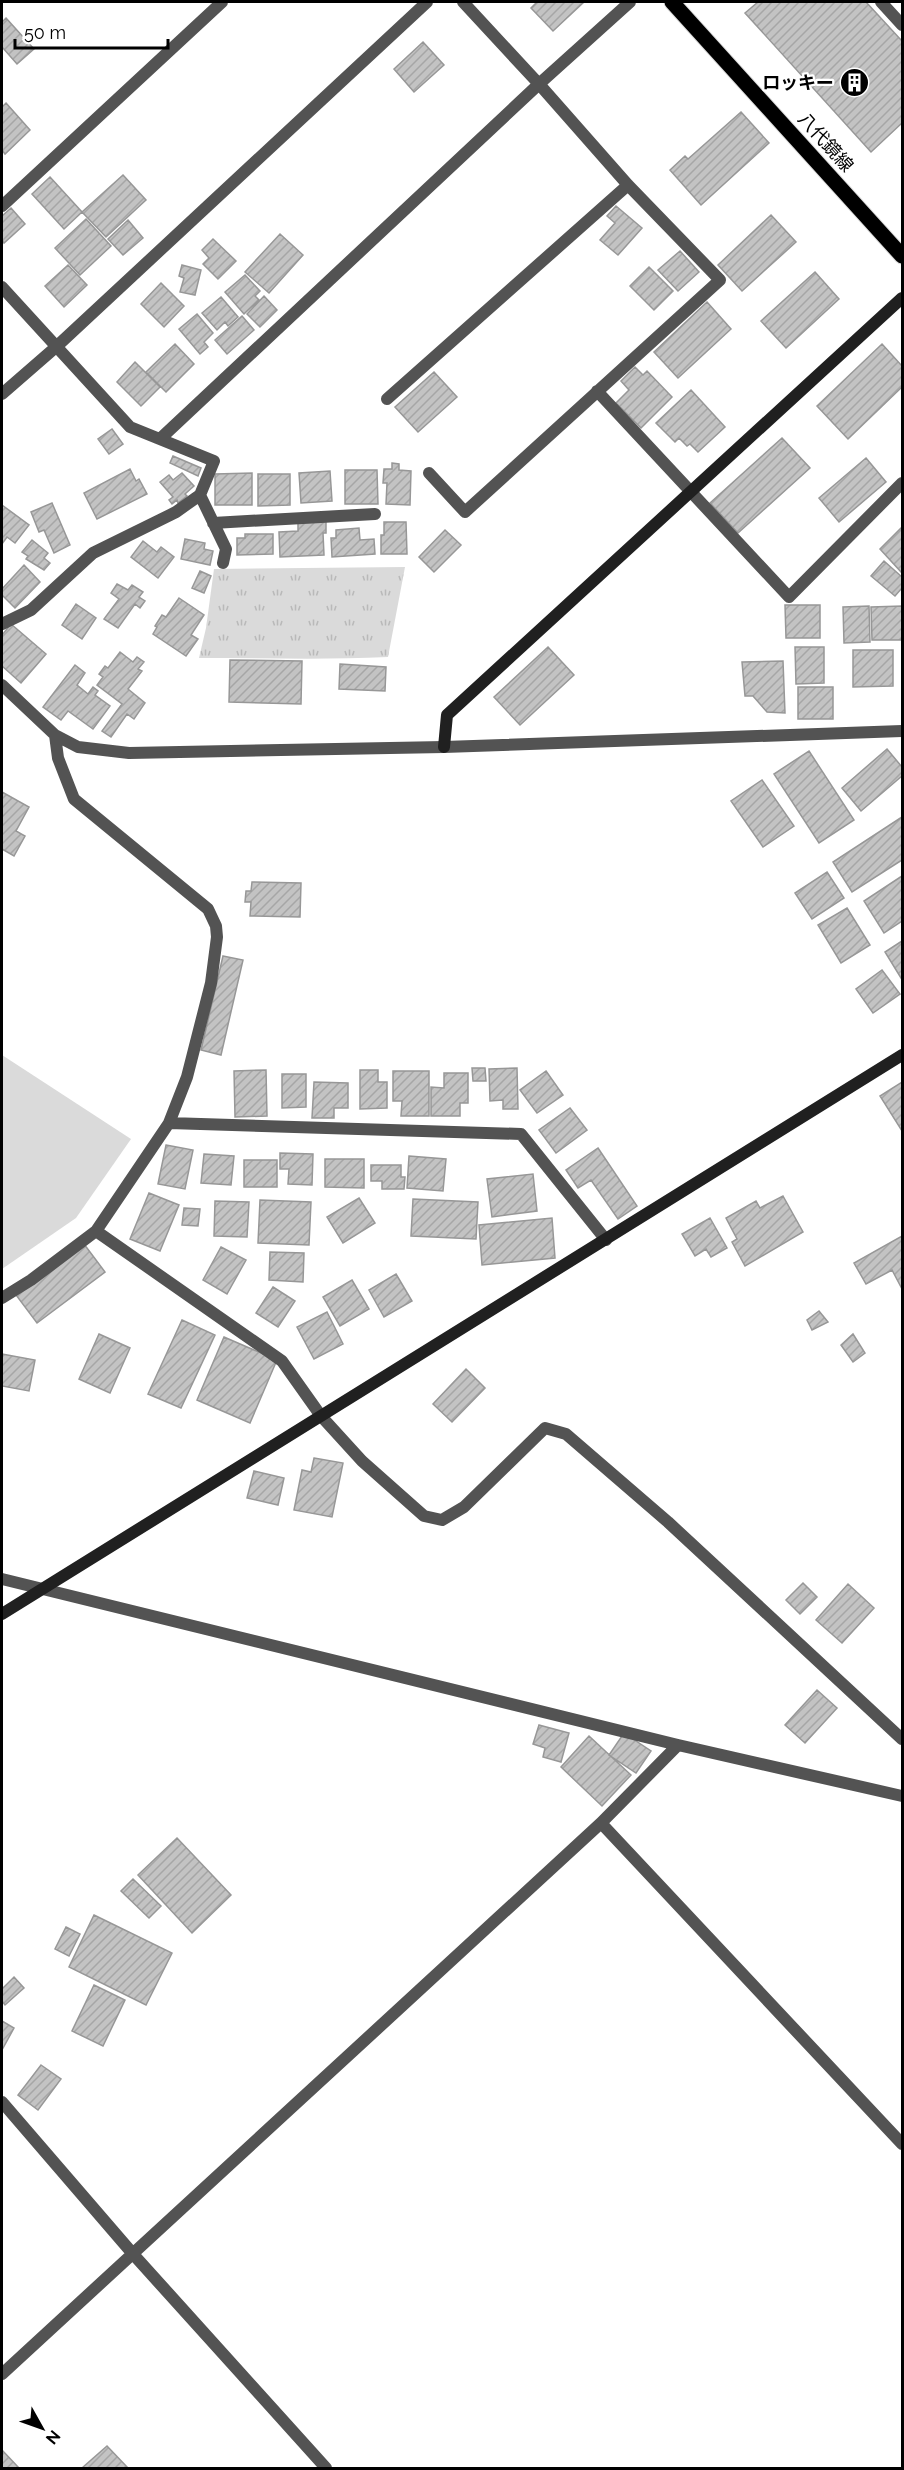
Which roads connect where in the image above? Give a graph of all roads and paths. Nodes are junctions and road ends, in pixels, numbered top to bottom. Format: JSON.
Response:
{"nodes":[{"id":1,"x":203,"y":2,"type":"edge"},
{"id":2,"x":222,"y":2,"type":"edge"},
{"id":3,"x":428,"y":2,"type":"edge"},
{"id":4,"x":463,"y":2,"type":"edge"},
{"id":5,"x":630,"y":2,"type":"edge"},
{"id":6,"x":672,"y":2,"type":"edge"},
{"id":7,"x":881,"y":2,"type":"edge"},
{"id":8,"x":212,"y":11,"type":"junction"},
{"id":9,"x":903,"y":26,"type":"edge"},
{"id":10,"x":539,"y":84,"type":"junction"},
{"id":11,"x":628,"y":185,"type":"junction"},
{"id":12,"x":2,"y":206,"type":"edge"},
{"id":13,"x":903,"y":256,"type":"edge"},
{"id":14,"x":2,"y":287,"type":"edge"},
{"id":15,"x":903,"y":298,"type":"edge"},
{"id":16,"x":56,"y":347,"type":"junction"},
{"id":17,"x":597,"y":392,"type":"junction"},
{"id":18,"x":2,"y":394,"type":"edge"},
{"id":19,"x":387,"y":399,"type":"dead end"},
{"id":20,"x":160,"y":440,"type":"junction"},
{"id":21,"x":429,"y":473,"type":"dead end"},
{"id":22,"x":903,"y":483,"type":"edge"},
{"id":23,"x":692,"y":493,"type":"junction"},
{"id":24,"x":200,"y":495,"type":"junction"},
{"id":25,"x":375,"y":514,"type":"dead end"},
{"id":26,"x":213,"y":523,"type":"junction"},
{"id":27,"x":223,"y":563,"type":"dead end"},
{"id":28,"x":2,"y":624,"type":"edge"},
{"id":29,"x":2,"y":685,"type":"edge"},
{"id":30,"x":903,"y":731,"type":"edge"},
{"id":31,"x":55,"y":735,"type":"junction"},
{"id":32,"x":444,"y":747,"type":"junction"},
{"id":33,"x":903,"y":1055,"type":"edge"},
{"id":34,"x":169,"y":1123,"type":"junction"},
{"id":35,"x":96,"y":1231,"type":"junction"},
{"id":36,"x":606,"y":1240,"type":"junction"},
{"id":37,"x":2,"y":1298,"type":"edge"},
{"id":38,"x":321,"y":1416,"type":"junction"},
{"id":39,"x":2,"y":1579,"type":"edge"},
{"id":40,"x":42,"y":1589,"type":"junction"},
{"id":41,"x":2,"y":1614,"type":"edge"},
{"id":42,"x":903,"y":1739,"type":"edge"},
{"id":43,"x":678,"y":1745,"type":"junction"},
{"id":44,"x":903,"y":1796,"type":"edge"},
{"id":45,"x":602,"y":1822,"type":"junction"},
{"id":46,"x":2,"y":2102,"type":"edge"},
{"id":47,"x":903,"y":2144,"type":"edge"},
{"id":48,"x":133,"y":2254,"type":"junction"},
{"id":49,"x":2,"y":2374,"type":"edge"},
{"id":50,"x":326,"y":2469,"type":"edge"}],
"edges":[{"from":1,"to":8,"type":"street"},
{"from":2,"to":8,"type":"street"},
{"from":3,"to":16,"type":"street"},
{"from":4,"to":10,"type":"street"},
{"from":5,"to":10,"type":"street"},
{"from":6,"to":13,"type":"main road","name":"八代鏡線"},
{"from":7,"to":9,"type":"street"},
{"from":8,"to":12,"type":"street"},
{"from":10,"to":11,"type":"street"},
{"from":10,"to":20,"type":"street"},
{"from":11,"to":17,"type":"street"},
{"from":11,"to":19,"type":"street"},
{"from":14,"to":16,"type":"street"},
{"from":15,"to":23,"type":"street"},
{"from":16,"to":18,"type":"street"},
{"from":16,"to":20,"type":"street"},
{"from":17,"to":21,"type":"street"},
{"from":17,"to":23,"type":"street"},
{"from":20,"to":24,"type":"street"},
{"from":22,"to":23,"type":"street"},
{"from":23,"to":32,"type":"street"},
{"from":24,"to":26,"type":"street"},
{"from":24,"to":28,"type":"street"},
{"from":25,"to":26,"type":"street"},
{"from":26,"to":27,"type":"street"},
{"from":29,"to":31,"type":"street"},
{"from":30,"to":32,"type":"street"},
{"from":31,"to":32,"type":"street"},
{"from":31,"to":34,"type":"street"},
{"from":33,"to":36,"type":"street"},
{"from":34,"to":35,"type":"street"},
{"from":34,"to":36,"type":"street"},
{"from":35,"to":37,"type":"street"},
{"from":35,"to":38,"type":"street"},
{"from":36,"to":38,"type":"street"},
{"from":38,"to":40,"type":"street"},
{"from":38,"to":42,"type":"street"},
{"from":39,"to":40,"type":"street"},
{"from":40,"to":41,"type":"street"},
{"from":40,"to":43,"type":"street"},
{"from":43,"to":44,"type":"street"},
{"from":43,"to":45,"type":"street"},
{"from":45,"to":47,"type":"street"},
{"from":45,"to":48,"type":"street"},
{"from":46,"to":48,"type":"street"},
{"from":48,"to":49,"type":"street"},
{"from":48,"to":50,"type":"street"}]}
